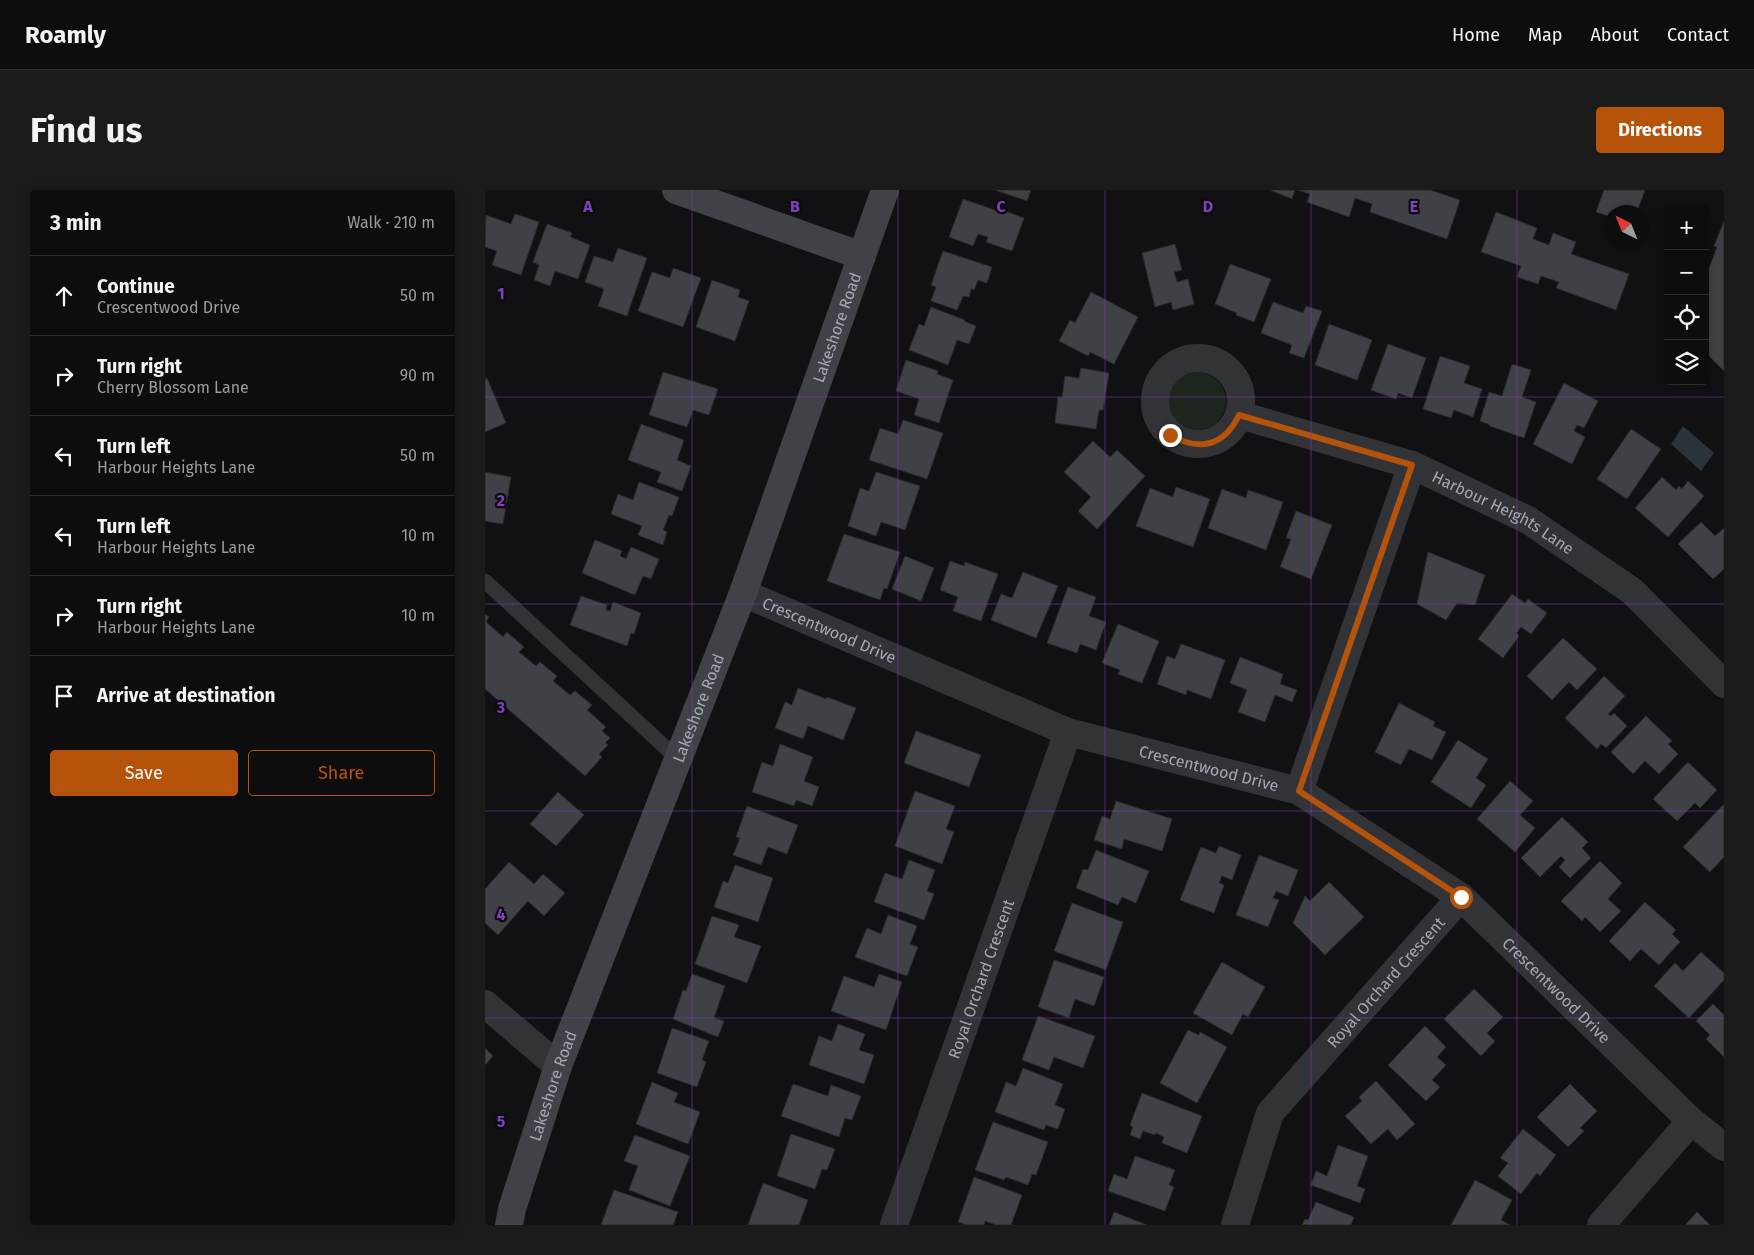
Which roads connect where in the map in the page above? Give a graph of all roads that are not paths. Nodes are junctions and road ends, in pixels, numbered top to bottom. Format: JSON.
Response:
{"nodes":[{"id":1,"x":676,"y":190,"type":"edge"},
{"id":2,"x":885,"y":190,"type":"edge"},
{"id":3,"x":862,"y":256,"type":"junction"},
{"id":4,"x":1239,"y":415,"type":"dead end"},
{"id":5,"x":1412,"y":465,"type":"junction"},
{"id":6,"x":485,"y":581,"type":"edge"},
{"id":7,"x":743,"y":592,"type":"junction"},
{"id":8,"x":1724,"y":684,"type":"edge"},
{"id":9,"x":1068,"y":732,"type":"junction"},
{"id":10,"x":678,"y":759,"type":"junction"},
{"id":11,"x":1299,"y":791,"type":"junction"},
{"id":12,"x":1461,"y":897,"type":"junction"},
{"id":13,"x":485,"y":1004,"type":"edge"},
{"id":14,"x":558,"y":1066,"type":"junction"},
{"id":15,"x":1691,"y":1120,"type":"junction"},
{"id":16,"x":1724,"y":1147,"type":"edge"},
{"id":17,"x":509,"y":1225,"type":"edge"},
{"id":18,"x":894,"y":1225,"type":"edge"},
{"id":19,"x":1235,"y":1225,"type":"edge"},
{"id":20,"x":1601,"y":1225,"type":"edge"}],
"edges":[{"from":1,"to":3,"type":"main road"},
{"from":2,"to":3,"type":"main road","name":"Lakeshore Road"},
{"from":3,"to":7,"type":"main road","name":"Lakeshore Road"},
{"from":4,"to":5,"type":"street","name":"Harbour Heights Lane"},
{"from":5,"to":8,"type":"street","name":"Harbour Heights Lane"},
{"from":5,"to":11,"type":"street"},
{"from":6,"to":10,"type":"lane"},
{"from":7,"to":9,"type":"street","name":"Crescentwood Drive"},
{"from":7,"to":10,"type":"main road","name":"Lakeshore Road"},
{"from":9,"to":11,"type":"street","name":"Crescentwood Drive"},
{"from":9,"to":18,"type":"street","name":"Royal Orchard Crescent"},
{"from":10,"to":14,"type":"main road","name":"Lakeshore Road"},
{"from":11,"to":12,"type":"street","name":"Crescentwood Drive"},
{"from":12,"to":15,"type":"street","name":"Crescentwood Drive"},
{"from":12,"to":19,"type":"street","name":"Royal Orchard Crescent"},
{"from":13,"to":14,"type":"street"},
{"from":14,"to":17,"type":"main road","name":"Lakeshore Road"},
{"from":15,"to":16,"type":"street","name":"Crescentwood Drive"},
{"from":15,"to":20,"type":"street"}]}
